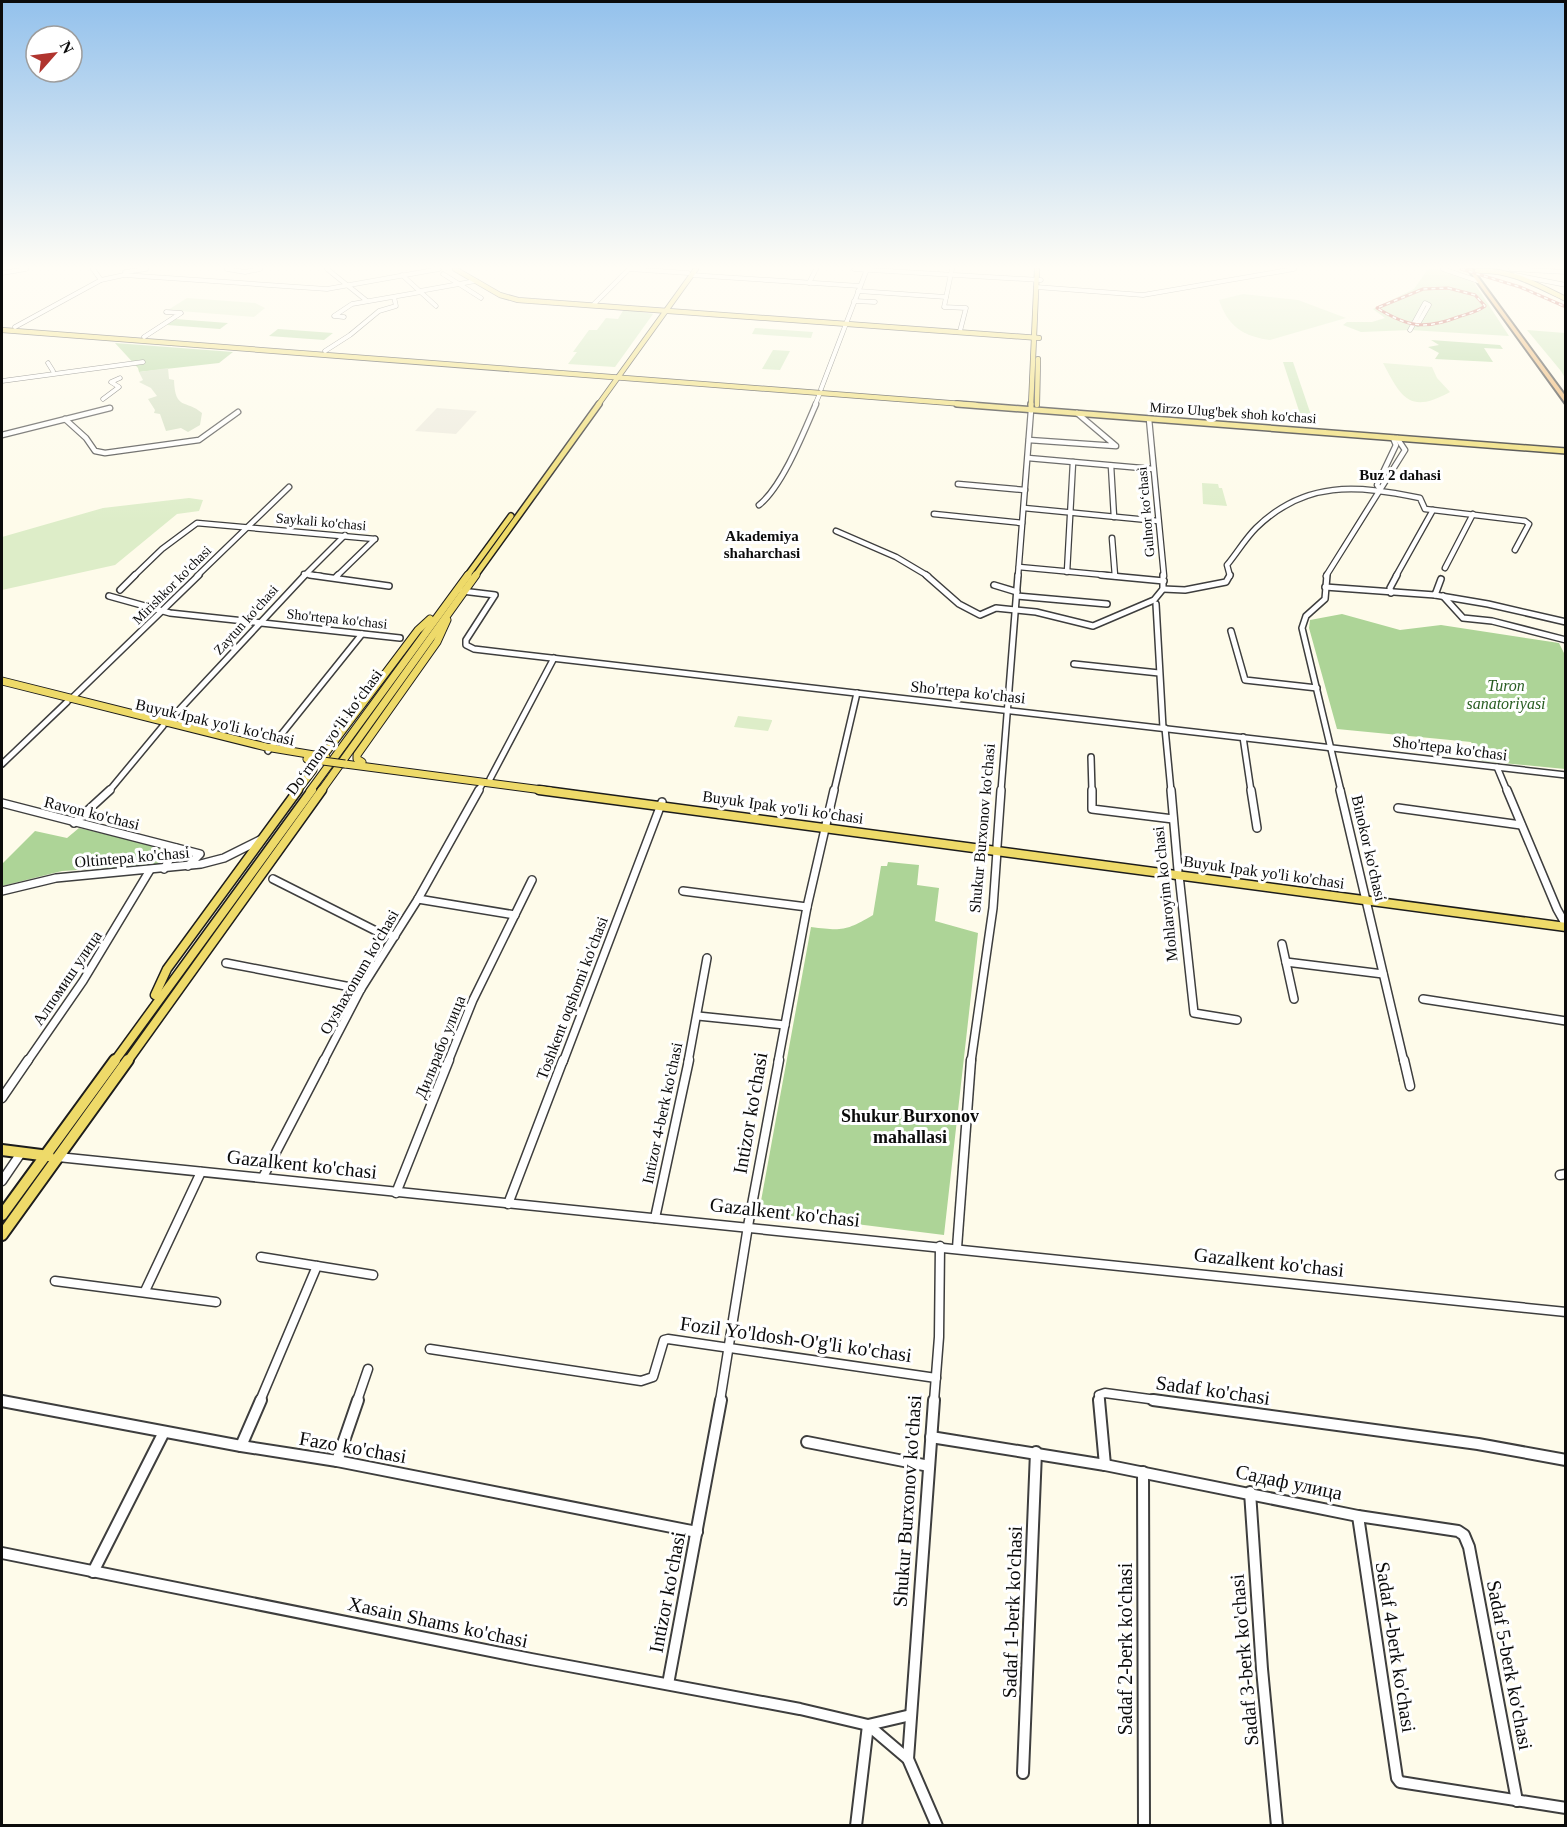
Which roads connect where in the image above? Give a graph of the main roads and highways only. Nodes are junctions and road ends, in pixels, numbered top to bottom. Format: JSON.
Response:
{"nodes":[{"id":1,"x":347,"y":354,"type":"edge"},
{"id":2,"x":348,"y":354,"type":"edge"},
{"id":3,"x":631,"y":354,"type":"edge"},
{"id":4,"x":1035,"y":354,"type":"edge"},
{"id":5,"x":1036,"y":354,"type":"edge"},
{"id":6,"x":1534,"y":354,"type":"edge"},
{"id":7,"x":1537,"y":359,"type":"junction"},
{"id":8,"x":592,"y":375,"type":"junction"},
{"id":9,"x":616,"y":375,"type":"junction"},
{"id":10,"x":607,"y":385,"type":"junction"},
{"id":11,"x":1566,"y":393,"type":"edge"},
{"id":12,"x":1566,"y":402,"type":"edge"},
{"id":13,"x":1037,"y":406,"type":"junction"},
{"id":14,"x":1031,"y":408,"type":"junction"},
{"id":15,"x":1340,"y":432,"type":"junction"},
{"id":16,"x":1447,"y":440,"type":"junction"},
{"id":17,"x":1566,"y":449,"type":"edge"},
{"id":18,"x":460,"y":591,"type":"junction"},
{"id":19,"x":448,"y":607,"type":"junction"},
{"id":20,"x":2,"y":684,"type":"edge"},
{"id":21,"x":308,"y":757,"type":"junction"},
{"id":22,"x":347,"y":762,"type":"junction"},
{"id":23,"x":362,"y":762,"type":"junction"},
{"id":24,"x":486,"y":781,"type":"junction"},
{"id":25,"x":661,"y":804,"type":"joint"},
{"id":26,"x":824,"y":826,"type":"joint"},
{"id":27,"x":1565,"y":924,"type":"edge"},
{"id":28,"x":147,"y":1013,"type":"junction"},
{"id":29,"x":2,"y":1150,"type":"edge"},
{"id":30,"x":45,"y":1155,"type":"junction"},
{"id":31,"x":58,"y":1157,"type":"junction"},
{"id":32,"x":2,"y":1215,"type":"edge"},
{"id":33,"x":2,"y":1235,"type":"edge"}],
"edges":[{"from":1,"to":8,"type":"main road","name":"Mirzo Ulug'bek shoh ko'chasi"},
{"from":2,"to":9,"type":"main road","name":"Mirzo Ulug'bek shoh ko'chasi"},
{"from":3,"to":9,"type":"main road","name":"Do‘rmon yo‘li ko‘chasi"},
{"from":4,"to":14,"type":"main road"},
{"from":5,"to":13,"type":"main road"},
{"from":6,"to":7,"type":"highway"},
{"from":7,"to":11,"type":"highway"},
{"from":7,"to":12,"type":"highway"},
{"from":8,"to":9,"type":"main road","name":"Mirzo Ulug'bek shoh ko'chasi"},
{"from":8,"to":10,"type":"main road"},
{"from":9,"to":10,"type":"main road","name":"Do‘rmon yo‘li ko‘chasi"},
{"from":9,"to":14,"type":"main road","name":"Mirzo Ulug'bek shoh ko'chasi"},
{"from":9,"to":18,"type":"main road","name":"Do‘rmon yo‘li ko‘chasi"},
{"from":10,"to":18,"type":"main road","name":"Do‘rmon yo‘li ko‘chasi"},
{"from":13,"to":14,"type":"main road"},
{"from":13,"to":15,"type":"main road","name":"Mirzo Ulug'bek shoh ko'chasi"},
{"from":14,"to":15,"type":"main road","name":"Mirzo Ulug'bek shoh ko'chasi"},
{"from":15,"to":16,"type":"main road","name":"Mirzo Ulug'bek shoh ko'chasi"},
{"from":15,"to":16,"type":"main road","name":"Mirzo Ulug'bek shoh ko'chasi"},
{"from":16,"to":17,"type":"main road","name":"Mirzo Ulug'bek shoh ko'chasi"},
{"from":18,"to":19,"type":"main road","name":"Do‘rmon yo‘li ko‘chasi"},
{"from":19,"to":21,"type":"main road"},
{"from":19,"to":23,"type":"main road"},
{"from":19,"to":28,"type":"main road","name":"Do‘rmon yo‘li ko‘chasi"},
{"from":19,"to":31,"type":"main road","name":"Do‘rmon yo‘li ko‘chasi"},
{"from":20,"to":21,"type":"main road","name":"Buyuk Ipak yo'li ko'chasi"},
{"from":21,"to":22,"type":"main road","name":"Buyuk Ipak yo'li ko'chasi","bridge":true},
{"from":21,"to":28,"type":"main road"},
{"from":22,"to":23,"type":"main road","name":"Buyuk Ipak yo'li ko'chasi"},
{"from":22,"to":24,"type":"main road","name":"Buyuk Ipak yo'li ko'chasi"},
{"from":23,"to":24,"type":"main road","name":"Buyuk Ipak yo'li ko'chasi"},
{"from":24,"to":25,"type":"main road","name":"Buyuk Ipak yo'li ko'chasi"},
{"from":25,"to":26,"type":"main road","name":"Buyuk Ipak yo'li ko'chasi"},
{"from":26,"to":27,"type":"main road","name":"Buyuk Ipak yo'li ko'chasi"},
{"from":28,"to":30,"type":"main road","name":"Do‘rmon yo‘li ko‘chasi"},
{"from":29,"to":30,"type":"main road","name":"Gazalkent ko'chasi"},
{"from":30,"to":31,"type":"main road","name":"Gazalkent ko'chasi"},
{"from":30,"to":32,"type":"main road","name":"Do‘rmon yo‘li ko‘chasi"},
{"from":31,"to":33,"type":"main road","name":"Do‘rmon yo‘li ko‘chasi"}]}
